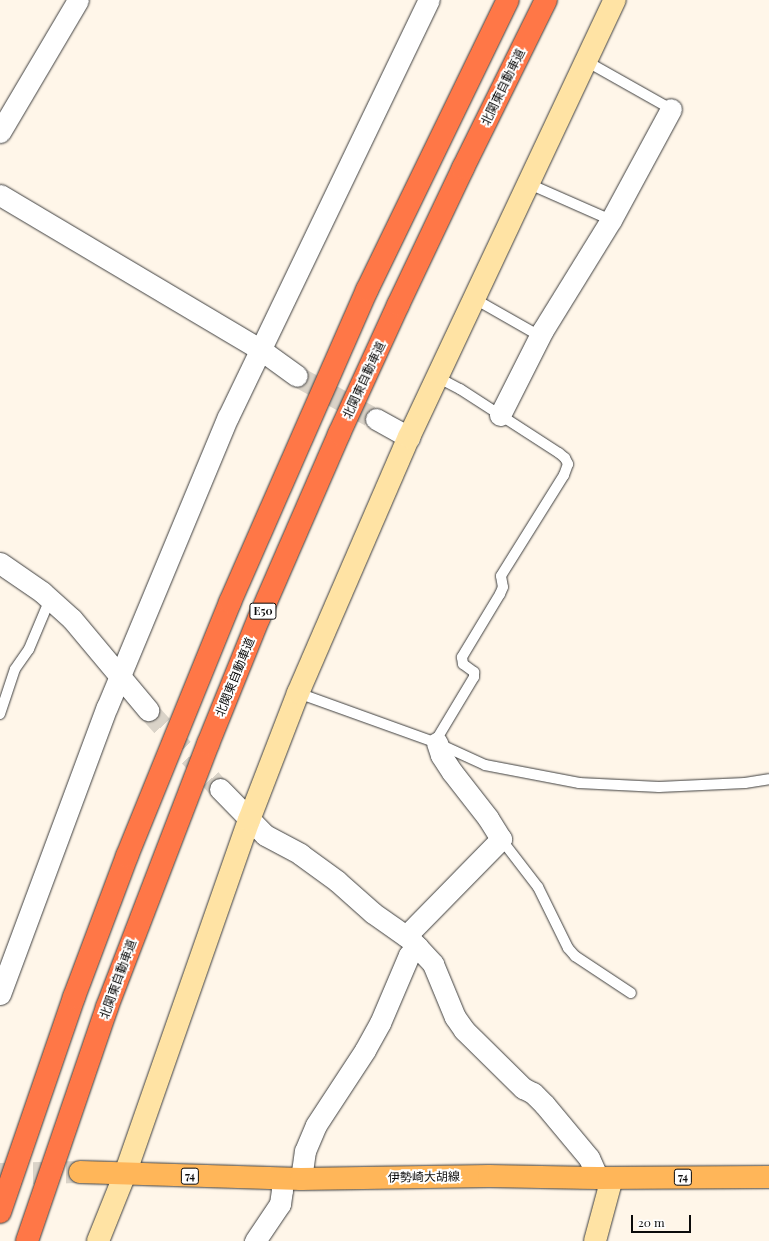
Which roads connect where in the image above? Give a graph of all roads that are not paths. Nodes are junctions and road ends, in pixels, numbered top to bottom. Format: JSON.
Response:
{"nodes":[{"id":1,"x":78,"y":0,"type":"edge"},
{"id":2,"x":429,"y":0,"type":"edge"},
{"id":3,"x":508,"y":0,"type":"edge"},
{"id":4,"x":546,"y":0,"type":"edge"},
{"id":5,"x":615,"y":0,"type":"edge"},
{"id":6,"x":586,"y":61,"type":"junction"},
{"id":7,"x":671,"y":109,"type":"joint"},
{"id":8,"x":0,"y":132,"type":"edge"},
{"id":9,"x":527,"y":183,"type":"junction"},
{"id":10,"x":0,"y":195,"type":"edge"},
{"id":11,"x":611,"y":220,"type":"junction"},
{"id":12,"x":473,"y":298,"type":"junction"},
{"id":13,"x":540,"y":336,"type":"junction"},
{"id":14,"x":261,"y":350,"type":"junction"},
{"id":15,"x":297,"y":376,"type":"tunnel mouth"},
{"id":16,"x":436,"y":377,"type":"junction"},
{"id":17,"x":500,"y":415,"type":"junction"},
{"id":18,"x":376,"y":420,"type":"tunnel mouth"},
{"id":19,"x":409,"y":437,"type":"junction"},
{"id":20,"x":0,"y":563,"type":"edge"},
{"id":21,"x":50,"y":599,"type":"junction"},
{"id":22,"x":120,"y":676,"type":"junction"},
{"id":23,"x":298,"y":693,"type":"junction"},
{"id":24,"x":148,"y":710,"type":"tunnel mouth"},
{"id":25,"x":0,"y":714,"type":"edge"},
{"id":26,"x":437,"y":743,"type":"junction"},
{"id":27,"x":769,"y":779,"type":"edge"},
{"id":28,"x":220,"y":789,"type":"tunnel mouth"},
{"id":29,"x":249,"y":820,"type":"junction"},
{"id":30,"x":501,"y":839,"type":"junction"},
{"id":31,"x":412,"y":942,"type":"junction"},
{"id":32,"x":4,"y":968,"type":"edge"},
{"id":33,"x":0,"y":994,"type":"edge"},
{"id":34,"x":631,"y":994,"type":"dead end"},
{"id":35,"x":80,"y":1172,"type":"tunnel mouth"},
{"id":36,"x":124,"y":1174,"type":"junction"},
{"id":37,"x":769,"y":1177,"type":"edge"},
{"id":38,"x":605,"y":1178,"type":"junction"},
{"id":39,"x":291,"y":1179,"type":"junction"},
{"id":40,"x":0,"y":1212,"type":"edge"},
{"id":41,"x":261,"y":1239,"type":"edge"},
{"id":42,"x":27,"y":1241,"type":"edge"},
{"id":43,"x":98,"y":1241,"type":"edge"},
{"id":44,"x":596,"y":1241,"type":"edge"}],
"edges":[{"from":1,"to":8,"type":"street"},
{"from":2,"to":14,"type":"street"},
{"from":3,"to":40,"type":"highway","number":"E50"},
{"from":4,"to":42,"type":"highway","name":"北関東自動車道","number":"E50"},
{"from":5,"to":6,"type":"street"},
{"from":6,"to":7,"type":"lane"},
{"from":6,"to":9,"type":"street"},
{"from":7,"to":11,"type":"street"},
{"from":9,"to":11,"type":"lane"},
{"from":9,"to":12,"type":"street"},
{"from":10,"to":14,"type":"street"},
{"from":11,"to":13,"type":"street"},
{"from":12,"to":13,"type":"lane"},
{"from":12,"to":16,"type":"street"},
{"from":13,"to":17,"type":"street"},
{"from":14,"to":15,"type":"street"},
{"from":14,"to":22,"type":"street"},
{"from":16,"to":17,"type":"lane"},
{"from":16,"to":19,"type":"street"},
{"from":17,"to":26,"type":"lane"},
{"from":18,"to":19,"type":"street"},
{"from":19,"to":23,"type":"street"},
{"from":20,"to":21,"type":"street"},
{"from":21,"to":22,"type":"street"},
{"from":21,"to":25,"type":"lane"},
{"from":22,"to":24,"type":"street"},
{"from":22,"to":32,"type":"street"},
{"from":23,"to":26,"type":"lane"},
{"from":23,"to":29,"type":"street"},
{"from":26,"to":27,"type":"lane"},
{"from":26,"to":30,"type":"street"},
{"from":28,"to":29,"type":"street"},
{"from":29,"to":31,"type":"street"},
{"from":29,"to":36,"type":"street"},
{"from":30,"to":31,"type":"street"},
{"from":30,"to":34,"type":"lane"},
{"from":31,"to":38,"type":"street"},
{"from":31,"to":39,"type":"street"},
{"from":32,"to":33,"type":"street"},
{"from":35,"to":36,"type":"main road","name":"伊勢崎大胡線","number":"74"},
{"from":36,"to":39,"type":"main road","name":"伊勢崎大胡線","number":"74"},
{"from":36,"to":43,"type":"street"},
{"from":37,"to":38,"type":"main road","name":"伊勢崎大胡線","number":"74"},
{"from":38,"to":39,"type":"main road","name":"伊勢崎大胡線","number":"74"},
{"from":38,"to":44,"type":"street"},
{"from":39,"to":41,"type":"street"}]}
